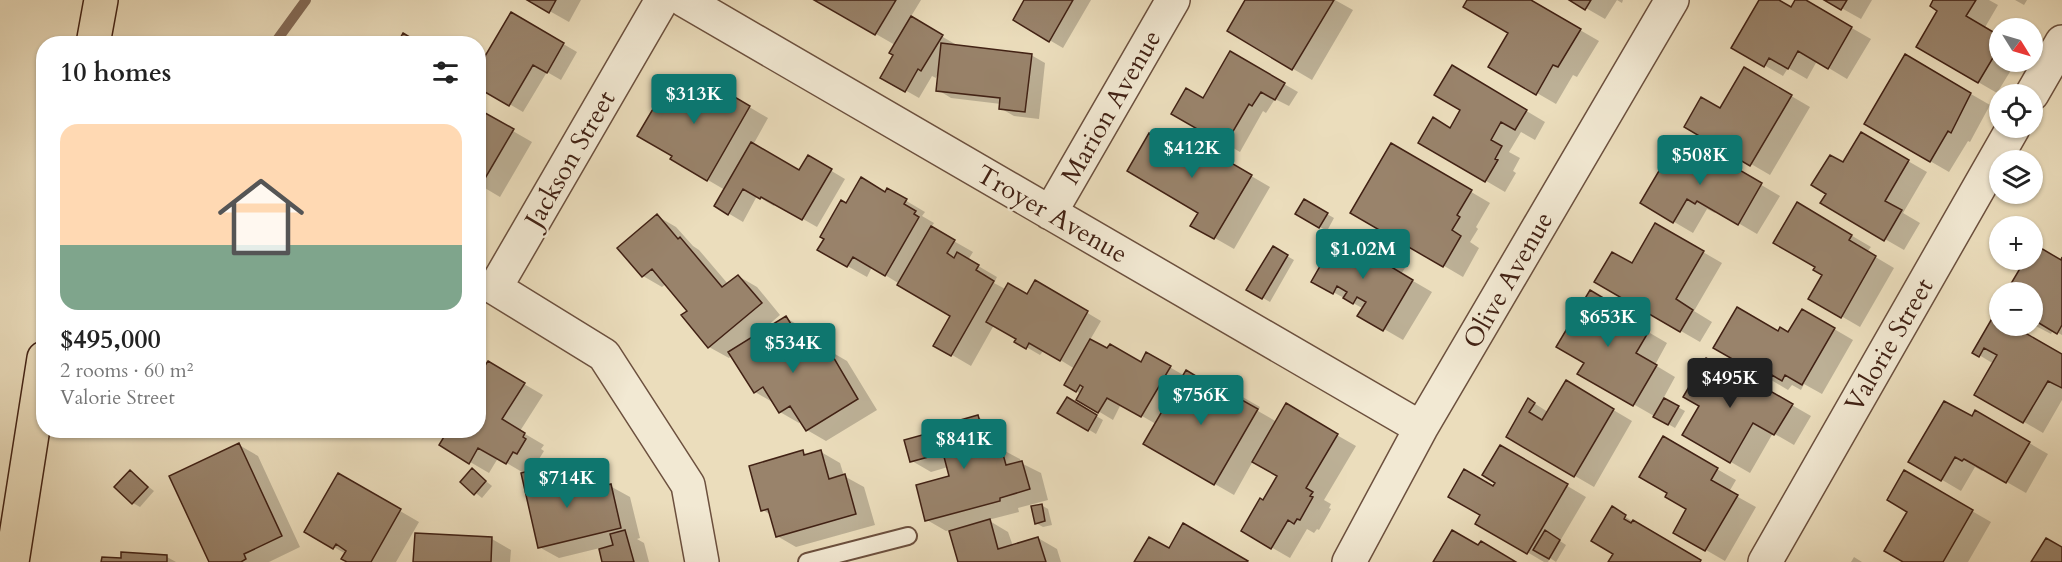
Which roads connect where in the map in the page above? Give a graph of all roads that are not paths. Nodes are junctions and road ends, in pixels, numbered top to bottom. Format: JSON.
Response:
{"nodes":[{"id":1,"x":101,"y":0,"type":"edge"},
{"id":2,"x":662,"y":0,"type":"edge"},
{"id":3,"x":684,"y":0,"type":"edge"},
{"id":4,"x":1173,"y":0,"type":"edge"},
{"id":5,"x":1672,"y":0,"type":"edge"},
{"id":6,"x":94,"y":36,"type":"edge"},
{"id":7,"x":2062,"y":42,"type":"edge"},
{"id":8,"x":2038,"y":84,"type":"edge"},
{"id":9,"x":2007,"y":138,"type":"edge"},
{"id":10,"x":1050,"y":213,"type":"junction"},
{"id":11,"x":36,"y":409,"type":"edge"},
{"id":12,"x":1421,"y":428,"type":"junction"},
{"id":13,"x":908,"y":536,"type":"dead end"},
{"id":14,"x":12,"y":562,"type":"edge"},
{"id":15,"x":702,"y":562,"type":"edge"},
{"id":16,"x":807,"y":562,"type":"edge"},
{"id":17,"x":1349,"y":562,"type":"edge"},
{"id":18,"x":1765,"y":562,"type":"edge"}],
"edges":[{"from":1,"to":6,"type":"highway"},
{"from":2,"to":15,"type":"street","name":"Jackson Street"},
{"from":3,"to":10,"type":"street","name":"Troyer Avenue"},
{"from":4,"to":10,"type":"street","name":"Marion Avenue"},
{"from":5,"to":12,"type":"street","name":"Olive Avenue"},
{"from":7,"to":8,"type":"street"},
{"from":9,"to":18,"type":"street","name":"Valorie Street"},
{"from":10,"to":12,"type":"street","name":"Troyer Avenue"},
{"from":11,"to":14,"type":"highway"},
{"from":12,"to":17,"type":"street","name":"Olive Avenue"},
{"from":13,"to":16,"type":"lane"}]}
